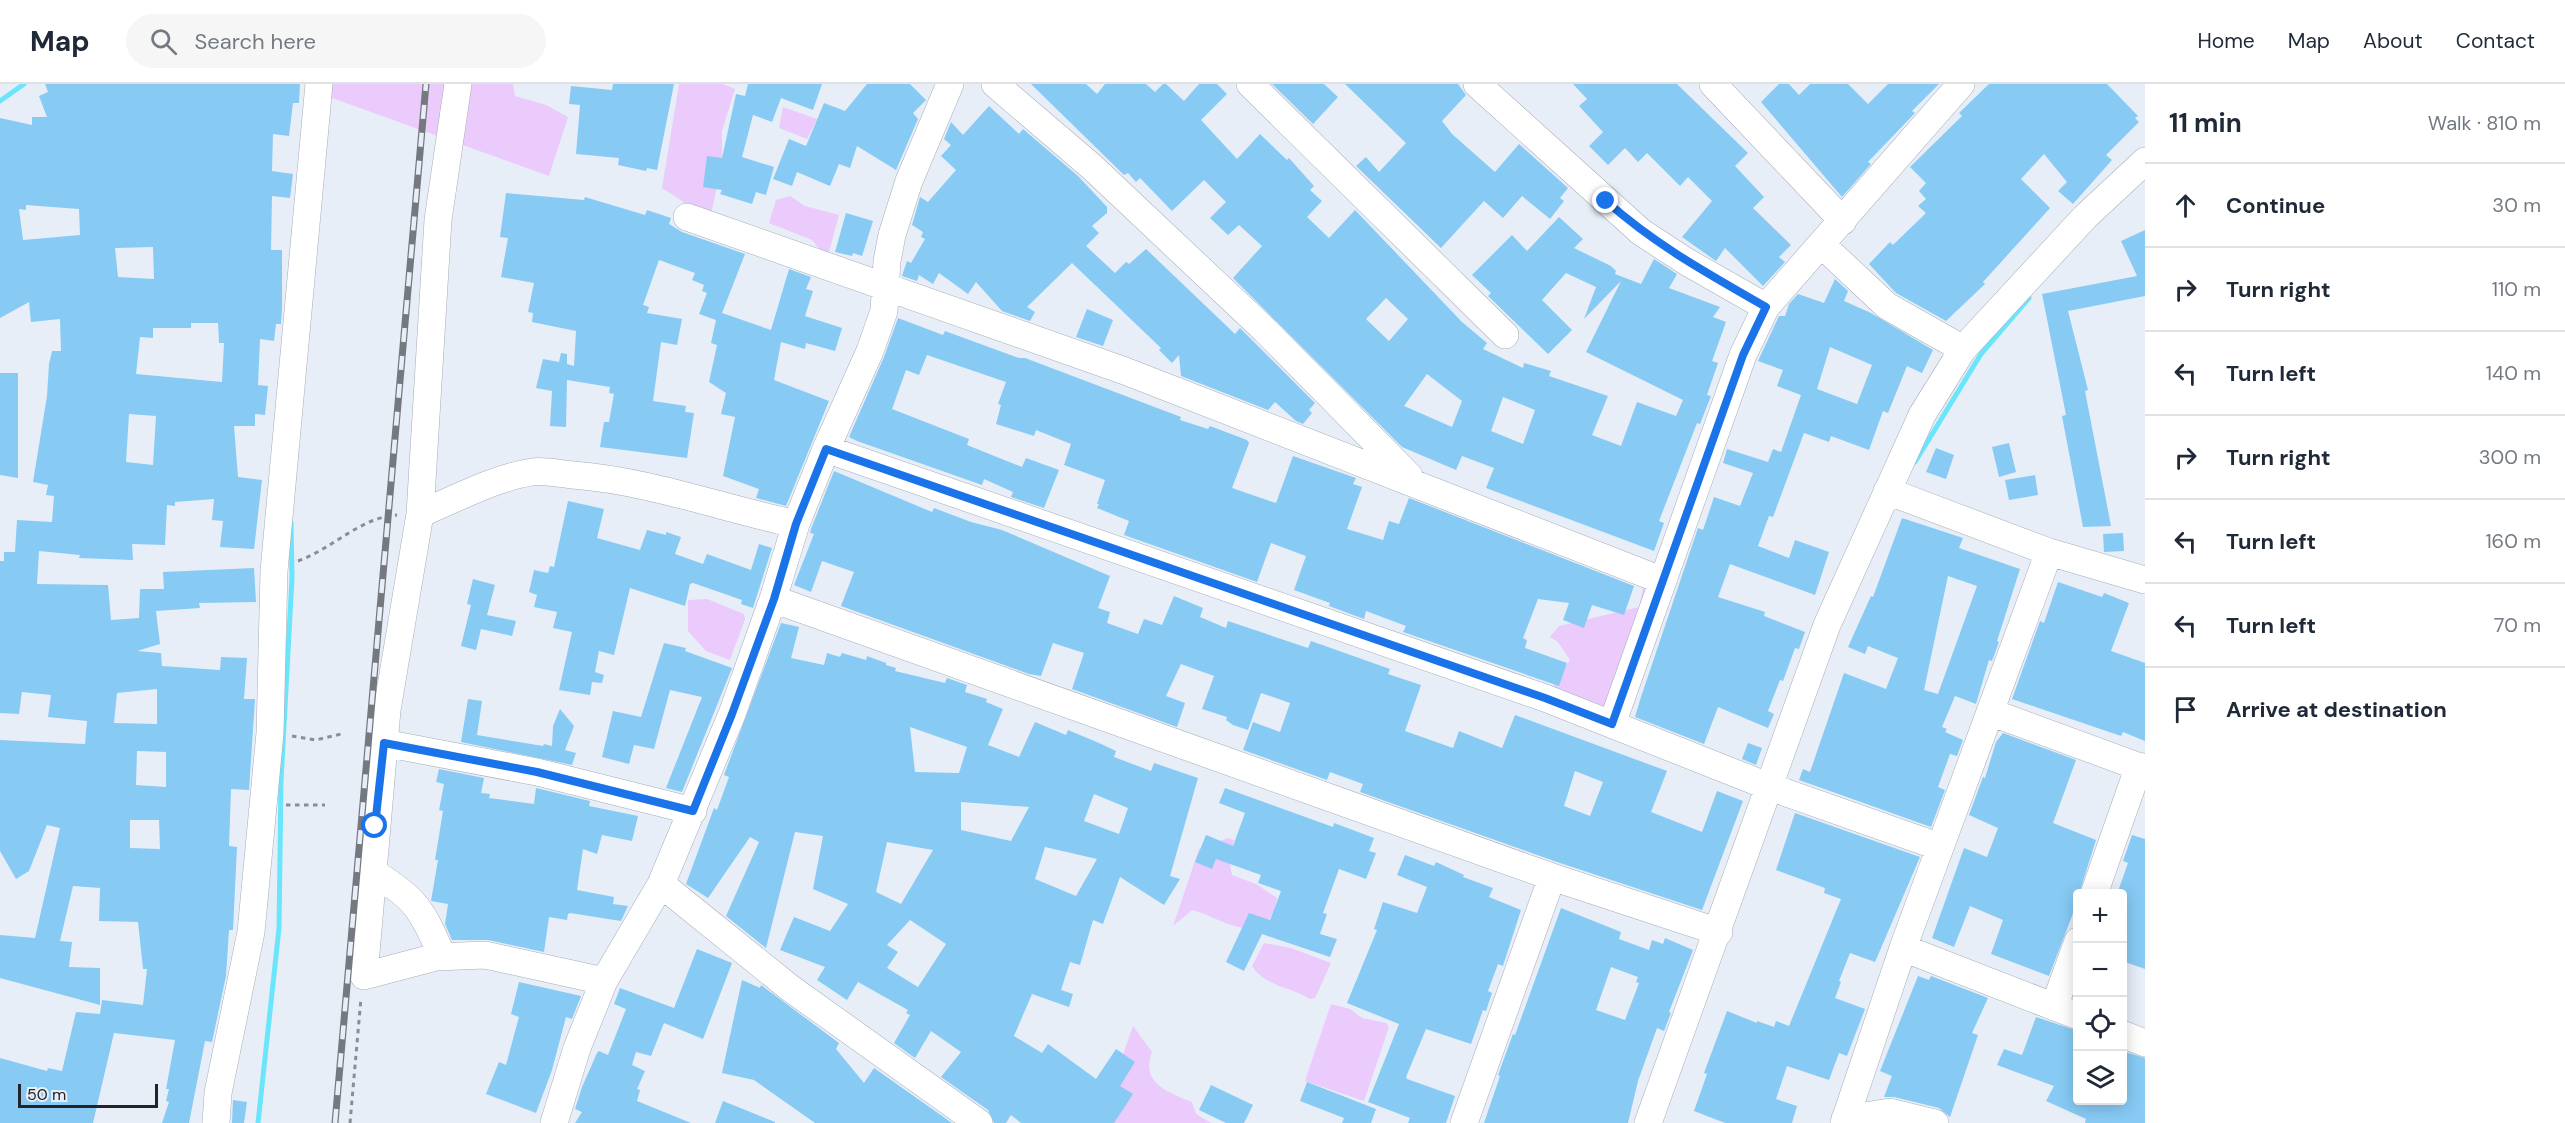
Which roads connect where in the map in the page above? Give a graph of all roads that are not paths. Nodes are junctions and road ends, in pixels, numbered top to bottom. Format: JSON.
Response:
{"nodes":[{"id":1,"x":319,"y":84,"type":"edge"},
{"id":2,"x":950,"y":84,"type":"edge"},
{"id":3,"x":995,"y":84,"type":"edge"},
{"id":4,"x":1250,"y":84,"type":"edge"},
{"id":5,"x":1477,"y":84,"type":"edge"},
{"id":6,"x":1713,"y":84,"type":"edge"},
{"id":7,"x":1961,"y":84,"type":"edge"},
{"id":8,"x":462,"y":90,"type":"edge"},
{"id":9,"x":2145,"y":161,"type":"edge"},
{"id":10,"x":687,"y":218,"type":"dead end"},
{"id":11,"x":1843,"y":221,"type":"junction"},
{"id":12,"x":1821,"y":244,"type":"junction"},
{"id":13,"x":884,"y":285,"type":"junction"},
{"id":14,"x":1766,"y":307,"type":"junction"},
{"id":15,"x":1505,"y":335,"type":"dead end"},
{"id":16,"x":1963,"y":349,"type":"junction"},
{"id":17,"x":826,"y":449,"type":"junction"},
{"id":18,"x":1416,"y":483,"type":"junction"},
{"id":19,"x":1887,"y":491,"type":"junction"},
{"id":20,"x":420,"y":514,"type":"junction"},
{"id":21,"x":796,"y":524,"type":"junction"},
{"id":22,"x":2049,"y":552,"type":"junction"},
{"id":23,"x":1662,"y":580,"type":"junction"},
{"id":24,"x":2145,"y":580,"type":"edge"},
{"id":25,"x":774,"y":599,"type":"junction"},
{"id":26,"x":1990,"y":712,"type":"junction"},
{"id":27,"x":1612,"y":724,"type":"junction"},
{"id":28,"x":384,"y":743,"type":"junction"},
{"id":29,"x":2142,"y":768,"type":"edge"},
{"id":30,"x":1770,"y":787,"type":"junction"},
{"id":31,"x":693,"y":811,"type":"junction"},
{"id":32,"x":1940,"y":846,"type":"junction"},
{"id":33,"x":372,"y":872,"type":"junction"},
{"id":34,"x":1552,"y":877,"type":"junction"},
{"id":35,"x":661,"y":884,"type":"junction"},
{"id":36,"x":2096,"y":889,"type":"edge"},
{"id":37,"x":1719,"y":932,"type":"junction"},
{"id":38,"x":2078,"y":943,"type":"edge"},
{"id":39,"x":1903,"y":948,"type":"junction"},
{"id":40,"x":442,"y":956,"type":"junction"},
{"id":41,"x":604,"y":981,"type":"junction"},
{"id":42,"x":2066,"y":1012,"type":"edge"},
{"id":43,"x":2127,"y":1036,"type":"edge"},
{"id":44,"x":2145,"y":1043,"type":"edge"},
{"id":45,"x":1860,"y":1074,"type":"junction"},
{"id":46,"x":1903,"y":1113,"type":"junction"},
{"id":47,"x":1845,"y":1121,"type":"edge"},
{"id":48,"x":216,"y":1123,"type":"edge"},
{"id":49,"x":554,"y":1123,"type":"edge"},
{"id":50,"x":979,"y":1123,"type":"edge"},
{"id":51,"x":1464,"y":1123,"type":"edge"},
{"id":52,"x":1648,"y":1123,"type":"edge"},
{"id":53,"x":1935,"y":1123,"type":"edge"}],
"edges":[{"from":1,"to":48,"type":"street"},
{"from":2,"to":13,"type":"street"},
{"from":3,"to":18,"type":"street"},
{"from":4,"to":15,"type":"street"},
{"from":5,"to":14,"type":"street"},
{"from":6,"to":11,"type":"street"},
{"from":7,"to":11,"type":"street"},
{"from":8,"to":20,"type":"street"},
{"from":9,"to":16,"type":"street"},
{"from":10,"to":13,"type":"street"},
{"from":11,"to":12,"type":"street"},
{"from":12,"to":14,"type":"street"},
{"from":12,"to":16,"type":"street"},
{"from":13,"to":17,"type":"street"},
{"from":13,"to":18,"type":"street"},
{"from":14,"to":23,"type":"street"},
{"from":16,"to":19,"type":"street"},
{"from":17,"to":21,"type":"street"},
{"from":17,"to":27,"type":"street"},
{"from":18,"to":23,"type":"street"},
{"from":19,"to":22,"type":"street"},
{"from":19,"to":30,"type":"street"},
{"from":20,"to":21,"type":"street"},
{"from":20,"to":28,"type":"street"},
{"from":21,"to":25,"type":"street"},
{"from":22,"to":24,"type":"street"},
{"from":22,"to":26,"type":"street"},
{"from":23,"to":27,"type":"street"},
{"from":25,"to":31,"type":"street"},
{"from":25,"to":34,"type":"street"},
{"from":26,"to":29,"type":"street"},
{"from":26,"to":32,"type":"street"},
{"from":27,"to":30,"type":"street"},
{"from":28,"to":31,"type":"street"},
{"from":28,"to":33,"type":"street"},
{"from":29,"to":36,"type":"street"},
{"from":30,"to":32,"type":"street"},
{"from":30,"to":37,"type":"street"},
{"from":31,"to":35,"type":"street"},
{"from":32,"to":39,"type":"street"},
{"from":33,"to":40,"type":"street"},
{"from":33,"to":40,"type":"street"},
{"from":34,"to":37,"type":"street"},
{"from":34,"to":51,"type":"street"},
{"from":35,"to":41,"type":"street"},
{"from":35,"to":50,"type":"street"},
{"from":37,"to":52,"type":"street"},
{"from":38,"to":42,"type":"street"},
{"from":39,"to":42,"type":"street"},
{"from":39,"to":45,"type":"street"},
{"from":40,"to":41,"type":"street"},
{"from":41,"to":49,"type":"street"},
{"from":43,"to":44,"type":"street"},
{"from":45,"to":46,"type":"street"},
{"from":45,"to":47,"type":"street"},
{"from":46,"to":47,"type":"street"},
{"from":46,"to":53,"type":"street"}]}
